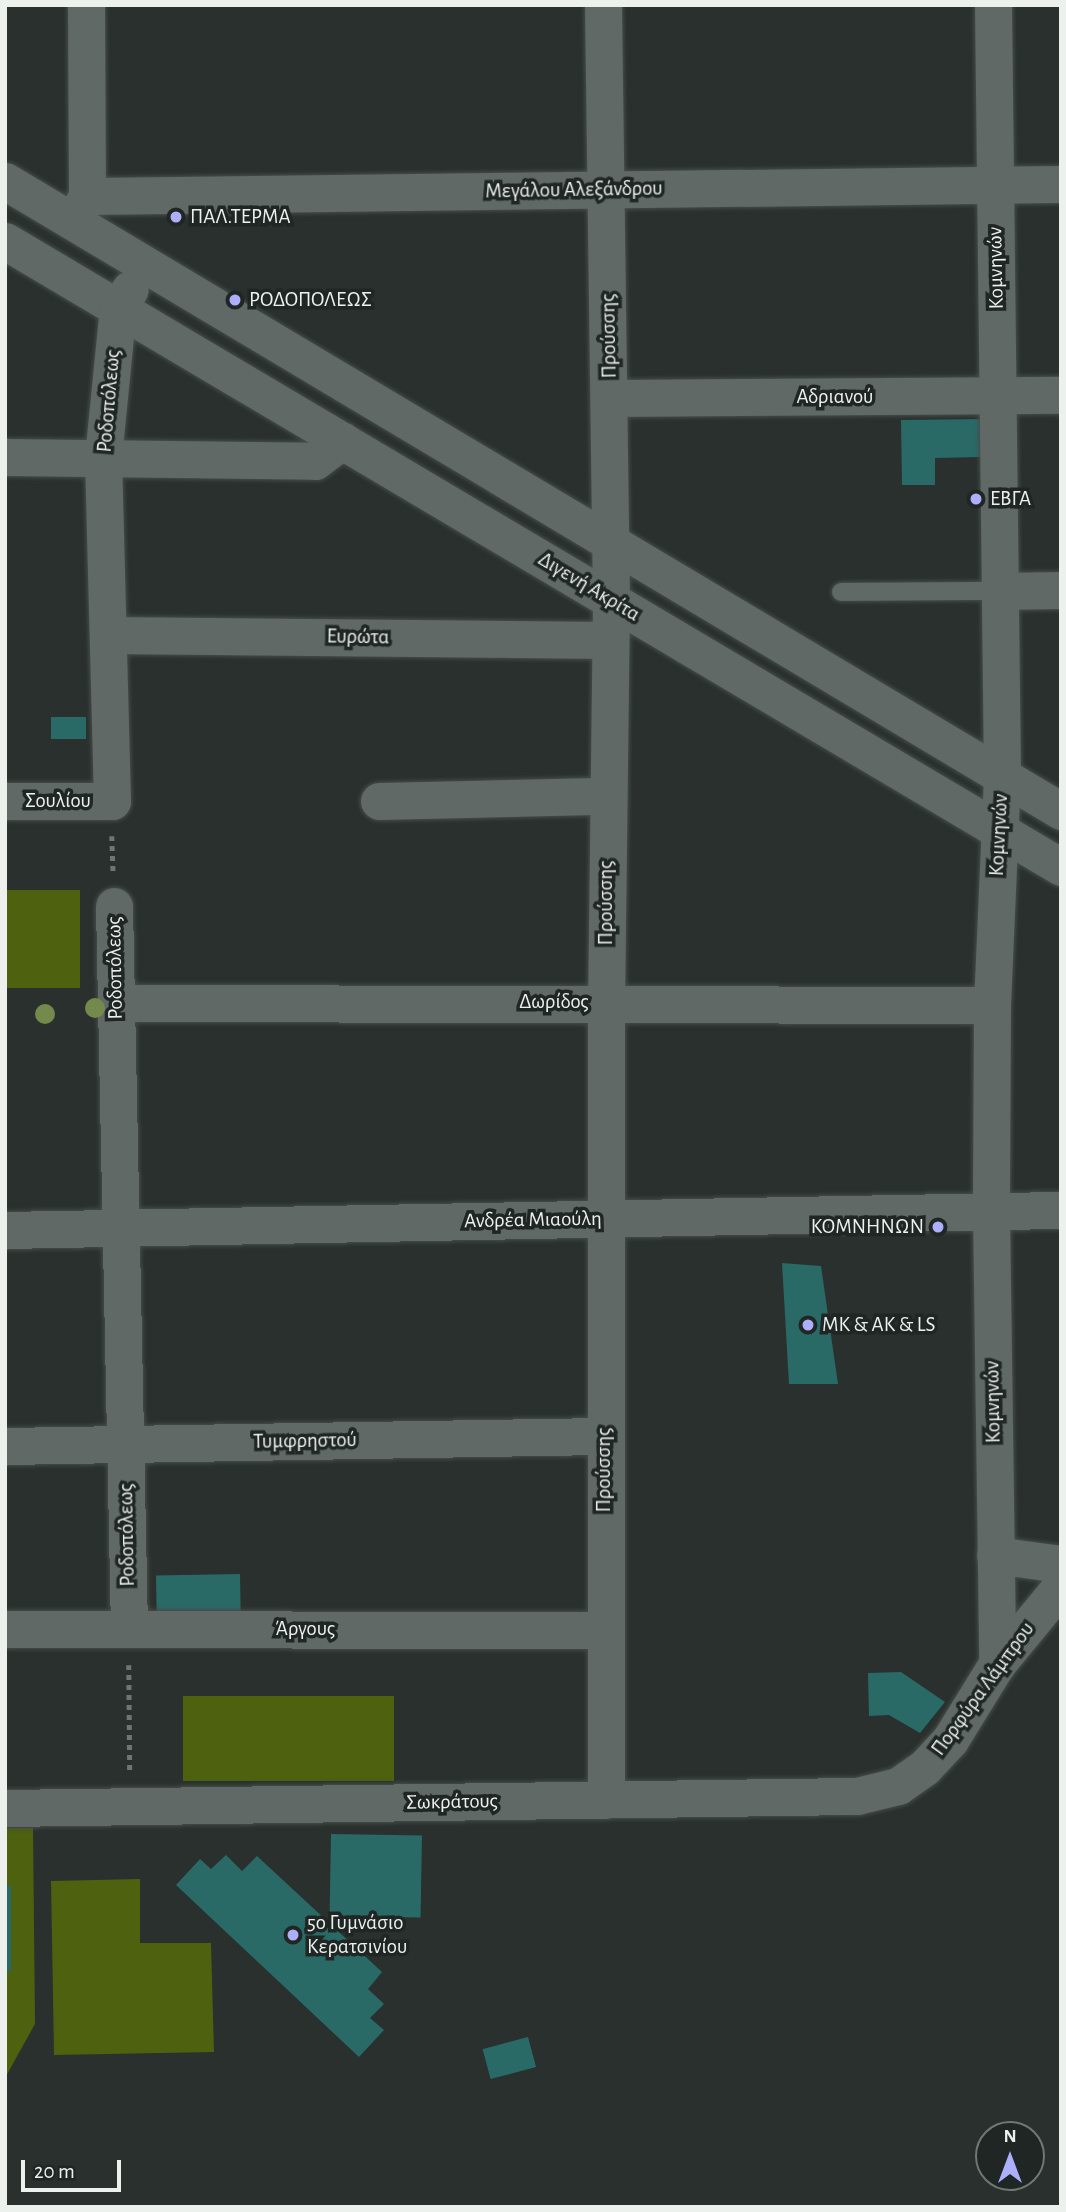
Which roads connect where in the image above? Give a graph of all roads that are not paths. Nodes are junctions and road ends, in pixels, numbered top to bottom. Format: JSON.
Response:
{"nodes":[{"id":1,"x":86,"y":5,"type":"edge"},
{"id":2,"x":604,"y":5,"type":"edge"},
{"id":3,"x":993,"y":5,"type":"edge"},
{"id":4,"x":5,"y":181,"type":"edge"},
{"id":5,"x":1061,"y":184,"type":"edge"},
{"id":6,"x":995,"y":185,"type":"junction"},
{"id":7,"x":606,"y":190,"type":"junction"},
{"id":8,"x":80,"y":208,"type":"junction"},
{"id":9,"x":5,"y":242,"type":"edge"},
{"id":10,"x":146,"y":265,"type":"junction"},
{"id":11,"x":46,"y":266,"type":"junction"},
{"id":12,"x":118,"y":308,"type":"junction"},
{"id":13,"x":997,"y":396,"type":"junction"},
{"id":14,"x":1061,"y":396,"type":"edge"},
{"id":15,"x":610,"y":398,"type":"junction"},
{"id":16,"x":342,"y":441,"type":"junction"},
{"id":17,"x":5,"y":457,"type":"edge"},
{"id":18,"x":103,"y":457,"type":"junction"},
{"id":19,"x":610,"y":542,"type":"junction"},
{"id":20,"x":1061,"y":590,"type":"edge"},
{"id":21,"x":999,"y":591,"type":"junction"},
{"id":22,"x":841,"y":592,"type":"dead end"},
{"id":23,"x":611,"y":601,"type":"junction"},
{"id":24,"x":108,"y":635,"type":"junction"},
{"id":25,"x":609,"y":640,"type":"junction"},
{"id":26,"x":1002,"y":776,"type":"junction"},
{"id":27,"x":607,"y":796,"type":"junction"},
{"id":28,"x":111,"y":800,"type":"joint"},
{"id":29,"x":1052,"y":800,"type":"edge"},
{"id":30,"x":5,"y":801,"type":"edge"},
{"id":31,"x":379,"y":801,"type":"dead end"},
{"id":32,"x":999,"y":830,"type":"junction"},
{"id":33,"x":1061,"y":867,"type":"edge"},
{"id":34,"x":114,"y":906,"type":"road end"},
{"id":35,"x":606,"y":1002,"type":"junction"},
{"id":36,"x":115,"y":1003,"type":"junction"},
{"id":37,"x":992,"y":1005,"type":"junction"},
{"id":38,"x":1061,"y":1210,"type":"edge"},
{"id":39,"x":991,"y":1211,"type":"junction"},
{"id":40,"x":605,"y":1218,"type":"junction"},
{"id":41,"x":122,"y":1228,"type":"junction"},
{"id":42,"x":5,"y":1230,"type":"edge"},
{"id":43,"x":604,"y":1436,"type":"junction"},
{"id":44,"x":126,"y":1444,"type":"junction"},
{"id":45,"x":5,"y":1446,"type":"edge"},
{"id":46,"x":995,"y":1555,"type":"junction"},
{"id":47,"x":1061,"y":1564,"type":"edge"},
{"id":48,"x":1061,"y":1586,"type":"edge"},
{"id":49,"x":5,"y":1629,"type":"edge"},
{"id":50,"x":129,"y":1629,"type":"junction"},
{"id":51,"x":604,"y":1630,"type":"junction"},
{"id":52,"x":997,"y":1664,"type":"junction"},
{"id":53,"x":898,"y":1786,"type":"joint"},
{"id":54,"x":606,"y":1800,"type":"junction"},
{"id":55,"x":5,"y":1808,"type":"edge"}],
"edges":[{"from":1,"to":8,"type":"street"},
{"from":2,"to":7,"type":"street","name":"Προύσσης"},
{"from":3,"to":6,"type":"street","name":"Κομνηνών"},
{"from":4,"to":8,"type":"street"},
{"from":5,"to":6,"type":"street","name":"Μεγάλου Αλεξάνδρου"},
{"from":6,"to":7,"type":"street","name":"Μεγάλου Αλεξάνδρου"},
{"from":6,"to":13,"type":"street","name":"Κομνηνών"},
{"from":7,"to":8,"type":"street","name":"Μεγάλου Αλεξάνδρου"},
{"from":7,"to":15,"type":"street","name":"Προύσσης"},
{"from":8,"to":10,"type":"street"},
{"from":8,"to":11,"type":"street"},
{"from":9,"to":11,"type":"street","name":"Διγενή Ακρίτα"},
{"from":10,"to":12,"type":"street"},
{"from":10,"to":19,"type":"street"},
{"from":11,"to":12,"type":"street","name":"Διγενή Ακρίτα"},
{"from":12,"to":16,"type":"street","name":"Διγενή Ακρίτα"},
{"from":12,"to":18,"type":"street","name":"Ροδοπόλεως"},
{"from":13,"to":14,"type":"street","name":"Αδριανού"},
{"from":13,"to":15,"type":"street","name":"Αδριανού"},
{"from":13,"to":21,"type":"street","name":"Κομνηνών"},
{"from":15,"to":19,"type":"street","name":"Προύσσης"},
{"from":16,"to":18,"type":"street"},
{"from":16,"to":23,"type":"street","name":"Διγενή Ακρίτα"},
{"from":17,"to":18,"type":"street"},
{"from":18,"to":24,"type":"street","name":"Ροδοπόλεως"},
{"from":19,"to":23,"type":"street","name":"Προύσσης"},
{"from":19,"to":26,"type":"street"},
{"from":20,"to":21,"type":"street"},
{"from":21,"to":22,"type":"lane"},
{"from":21,"to":26,"type":"street","name":"Κομνηνών"},
{"from":23,"to":25,"type":"street","name":"Προύσσης"},
{"from":23,"to":32,"type":"street","name":"Διγενή Ακρίτα"},
{"from":24,"to":25,"type":"street","name":"Ευρώτα"},
{"from":24,"to":28,"type":"street","name":"Ροδοπόλεως"},
{"from":25,"to":27,"type":"street","name":"Προύσσης"},
{"from":26,"to":29,"type":"street"},
{"from":26,"to":32,"type":"street","name":"Κομνηνών"},
{"from":27,"to":31,"type":"street"},
{"from":27,"to":35,"type":"street","name":"Προύσσης"},
{"from":28,"to":30,"type":"street","name":"Σουλίου"},
{"from":32,"to":33,"type":"street","name":"Διγενή Ακρίτα"},
{"from":32,"to":37,"type":"street","name":"Κομνηνών"},
{"from":34,"to":36,"type":"street","name":"Ροδοπόλεως"},
{"from":35,"to":36,"type":"street","name":"Δωρίδος"},
{"from":35,"to":37,"type":"street","name":"Δωρίδος"},
{"from":35,"to":40,"type":"street","name":"Προύσσης"},
{"from":36,"to":41,"type":"street","name":"Ροδοπόλεως"},
{"from":37,"to":39,"type":"street","name":"Κομνηνών"},
{"from":38,"to":39,"type":"street","name":"Ανδρέα Μιαούλη"},
{"from":39,"to":40,"type":"street","name":"Ανδρέα Μιαούλη"},
{"from":39,"to":46,"type":"street","name":"Κομνηνών"},
{"from":40,"to":41,"type":"street","name":"Ανδρέα Μιαούλη"},
{"from":40,"to":43,"type":"street","name":"Προύσσης"},
{"from":41,"to":42,"type":"street","name":"Ανδρέα Μιαούλη"},
{"from":41,"to":44,"type":"street","name":"Ροδοπόλεως"},
{"from":43,"to":44,"type":"street","name":"Τυμφρηστού"},
{"from":43,"to":51,"type":"street","name":"Προύσσης"},
{"from":44,"to":45,"type":"street","name":"Τυμφρηστού"},
{"from":44,"to":50,"type":"street","name":"Ροδοπόλεως"},
{"from":46,"to":47,"type":"street"},
{"from":46,"to":52,"type":"street","name":"Κομνηνών"},
{"from":48,"to":52,"type":"street","name":"Πορφύρα Λάμπρου"},
{"from":49,"to":50,"type":"street","name":"Άργους"},
{"from":50,"to":51,"type":"street","name":"Άργους"},
{"from":51,"to":54,"type":"street","name":"Προύσσης"},
{"from":52,"to":53,"type":"street","name":"Πορφύρα Λάμπρου"},
{"from":53,"to":54,"type":"street","name":"Σωκράτους"},
{"from":54,"to":55,"type":"street","name":"Σωκράτους"}]}
